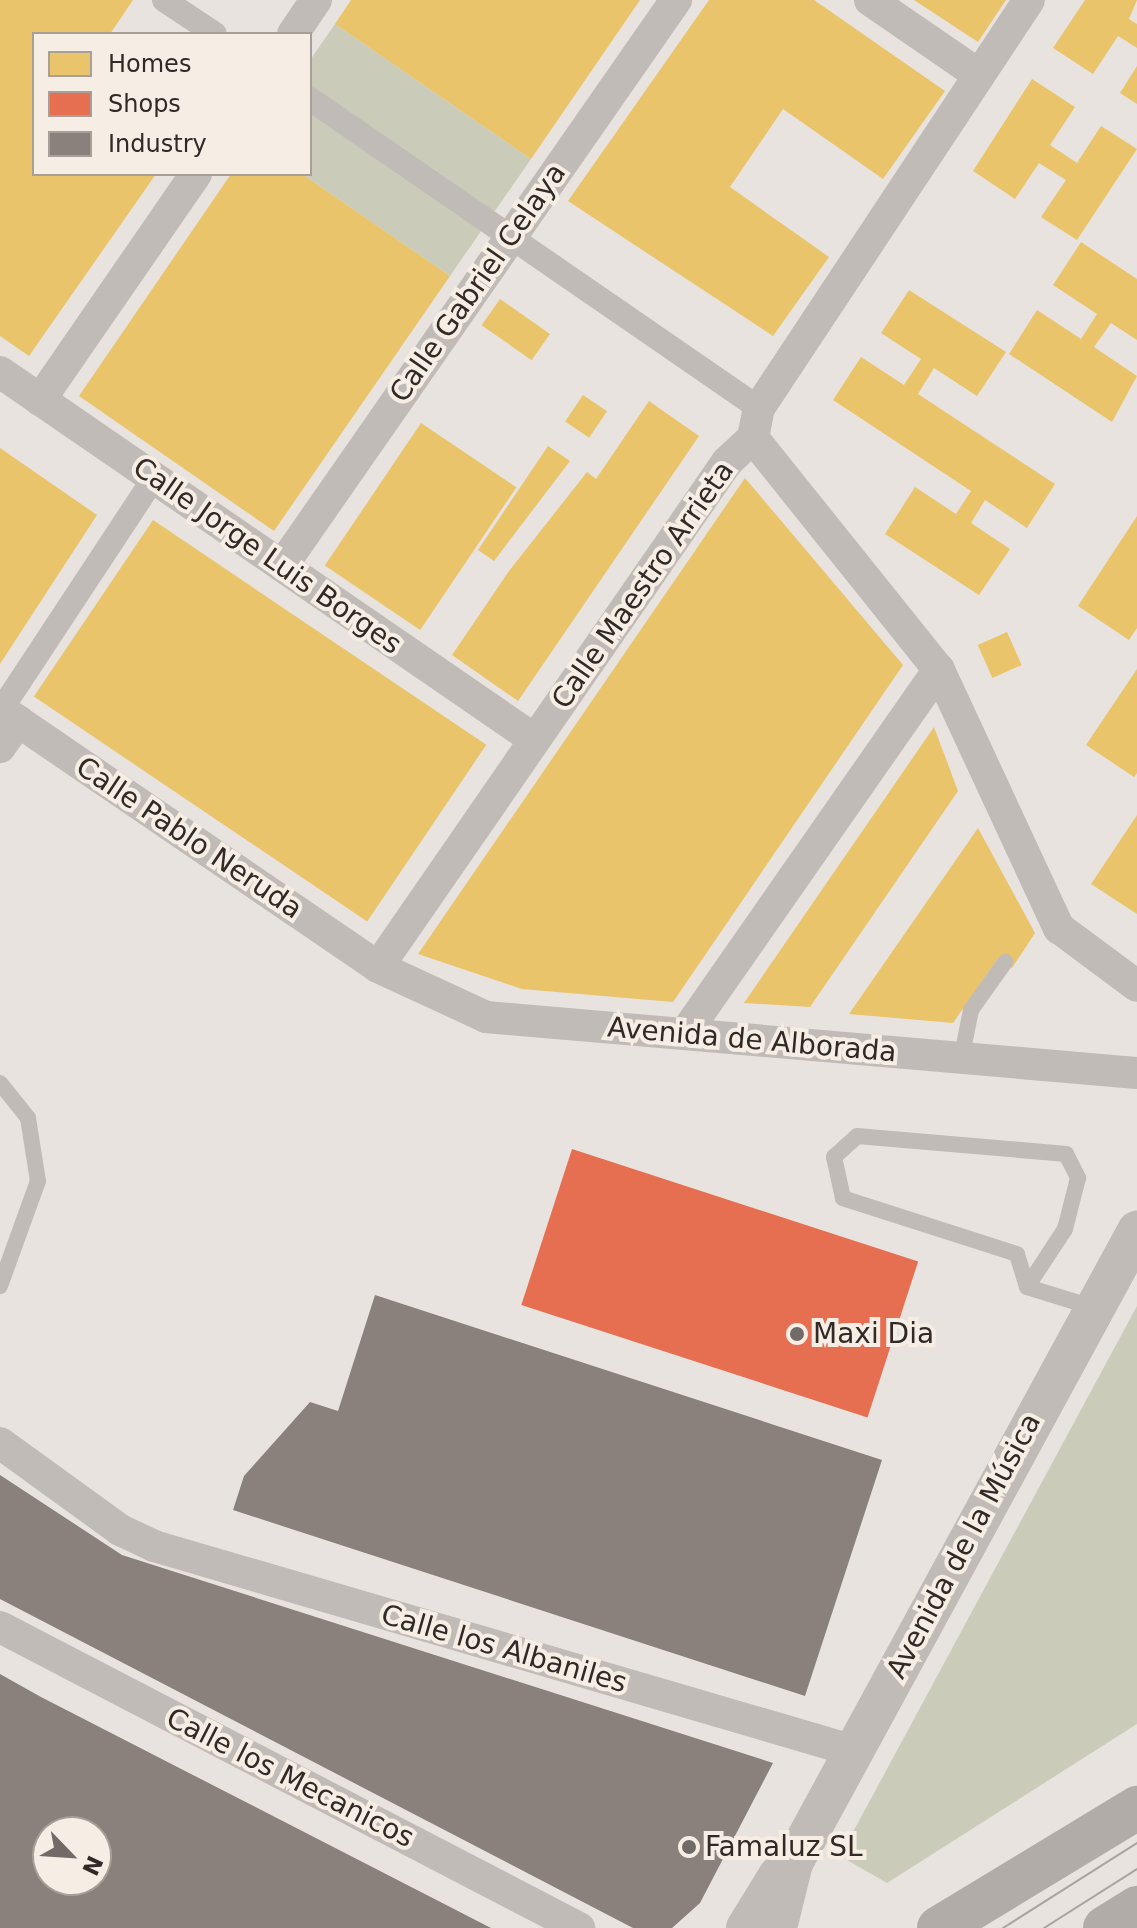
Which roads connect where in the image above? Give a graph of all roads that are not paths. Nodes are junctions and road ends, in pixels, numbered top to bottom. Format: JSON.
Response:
{"nodes":[{"id":1,"x":164,"y":0,"type":"edge"},
{"id":2,"x":316,"y":0,"type":"edge"},
{"id":3,"x":676,"y":0,"type":"edge"},
{"id":4,"x":870,"y":0,"type":"edge"},
{"id":5,"x":1029,"y":0,"type":"edge"},
{"id":6,"x":212,"y":32,"type":"edge"},
{"id":7,"x":294,"y":32,"type":"edge"},
{"id":8,"x":979,"y":75,"type":"junction"},
{"id":9,"x":312,"y":100,"type":"edge"},
{"id":10,"x":195,"y":176,"type":"edge"},
{"id":11,"x":511,"y":236,"type":"junction"},
{"id":12,"x":0,"y":372,"type":"edge"},
{"id":13,"x":40,"y":400,"type":"junction"},
{"id":14,"x":756,"y":423,"type":"junction"},
{"id":15,"x":154,"y":478,"type":"junction"},
{"id":16,"x":282,"y":566,"type":"junction"},
{"id":17,"x":939,"y":670,"type":"junction"},
{"id":18,"x":5,"y":722,"type":"edge"},
{"id":19,"x":535,"y":740,"type":"junction"},
{"id":20,"x":1005,"y":962,"type":"dead end"},
{"id":21,"x":378,"y":967,"type":"junction"},
{"id":22,"x":1137,"y":986,"type":"edge"},
{"id":23,"x":686,"y":1032,"type":"junction"},
{"id":24,"x":961,"y":1060,"type":"junction"},
{"id":25,"x":1137,"y":1073,"type":"edge"},
{"id":26,"x":0,"y":1083,"type":"edge"},
{"id":27,"x":1137,"y":1231,"type":"edge"},
{"id":28,"x":0,"y":1286,"type":"edge"},
{"id":29,"x":1027,"y":1287,"type":"junction"},
{"id":30,"x":1092,"y":1307,"type":"junction"},
{"id":31,"x":0,"y":1443,"type":"edge"},
{"id":32,"x":0,"y":1627,"type":"edge"},
{"id":33,"x":854,"y":1751,"type":"junction"},
{"id":34,"x":1137,"y":1808,"type":"edge"},
{"id":35,"x":793,"y":1863,"type":"junction"},
{"id":36,"x":1137,"y":1908,"type":"edge"},
{"id":37,"x":579,"y":1928,"type":"edge"},
{"id":38,"x":746,"y":1928,"type":"edge"},
{"id":39,"x":777,"y":1928,"type":"edge"},
{"id":40,"x":939,"y":1928,"type":"edge"},
{"id":41,"x":1105,"y":1928,"type":"edge"}],
"edges":[{"from":1,"to":6,"type":"street"},
{"from":2,"to":7,"type":"street"},
{"from":3,"to":11,"type":"street","name":"Calle Gabriel Celaya"},
{"from":4,"to":8,"type":"street"},
{"from":5,"to":8,"type":"street","name":"Calle Maestro Arrieta"},
{"from":8,"to":14,"type":"street","name":"Calle Maestro Arrieta"},
{"from":9,"to":11,"type":"street"},
{"from":10,"to":13,"type":"street"},
{"from":11,"to":14,"type":"street"},
{"from":11,"to":16,"type":"street","name":"Calle Gabriel Celaya"},
{"from":12,"to":13,"type":"street","name":"Calle Jorge Luis Borges"},
{"from":13,"to":15,"type":"street","name":"Calle Jorge Luis Borges"},
{"from":14,"to":17,"type":"street"},
{"from":14,"to":19,"type":"street","name":"Calle Maestro Arrieta"},
{"from":15,"to":16,"type":"street","name":"Calle Jorge Luis Borges"},
{"from":15,"to":18,"type":"street"},
{"from":16,"to":19,"type":"street","name":"Calle Jorge Luis Borges"},
{"from":17,"to":22,"type":"street"},
{"from":17,"to":23,"type":"street"},
{"from":18,"to":21,"type":"street","name":"Calle Pablo Neruda"},
{"from":19,"to":21,"type":"street","name":"Calle Maestro Arrieta"},
{"from":20,"to":24,"type":"lane"},
{"from":21,"to":23,"type":"street","name":"Avenida de Alborada"},
{"from":23,"to":24,"type":"street","name":"Avenida de Alborada"},
{"from":24,"to":25,"type":"street","name":"Avenida de Alborada"},
{"from":26,"to":28,"type":"lane"},
{"from":27,"to":30,"type":"street","name":"Avenida de la Música"},
{"from":29,"to":29,"type":"lane"},
{"from":29,"to":30,"type":"lane"},
{"from":30,"to":33,"type":"street","name":"Avenida de la Música"},
{"from":31,"to":33,"type":"street","name":"Calle los Albaniles"},
{"from":32,"to":37,"type":"street","name":"Calle los Mecanicos"},
{"from":33,"to":35,"type":"street","name":"Avenida de la Música"},
{"from":34,"to":40,"type":"main road"},
{"from":35,"to":38,"type":"street","name":"Avenida de la Música"},
{"from":35,"to":39,"type":"street","name":"Avenida de la Música"},
{"from":36,"to":41,"type":"main road"}]}
